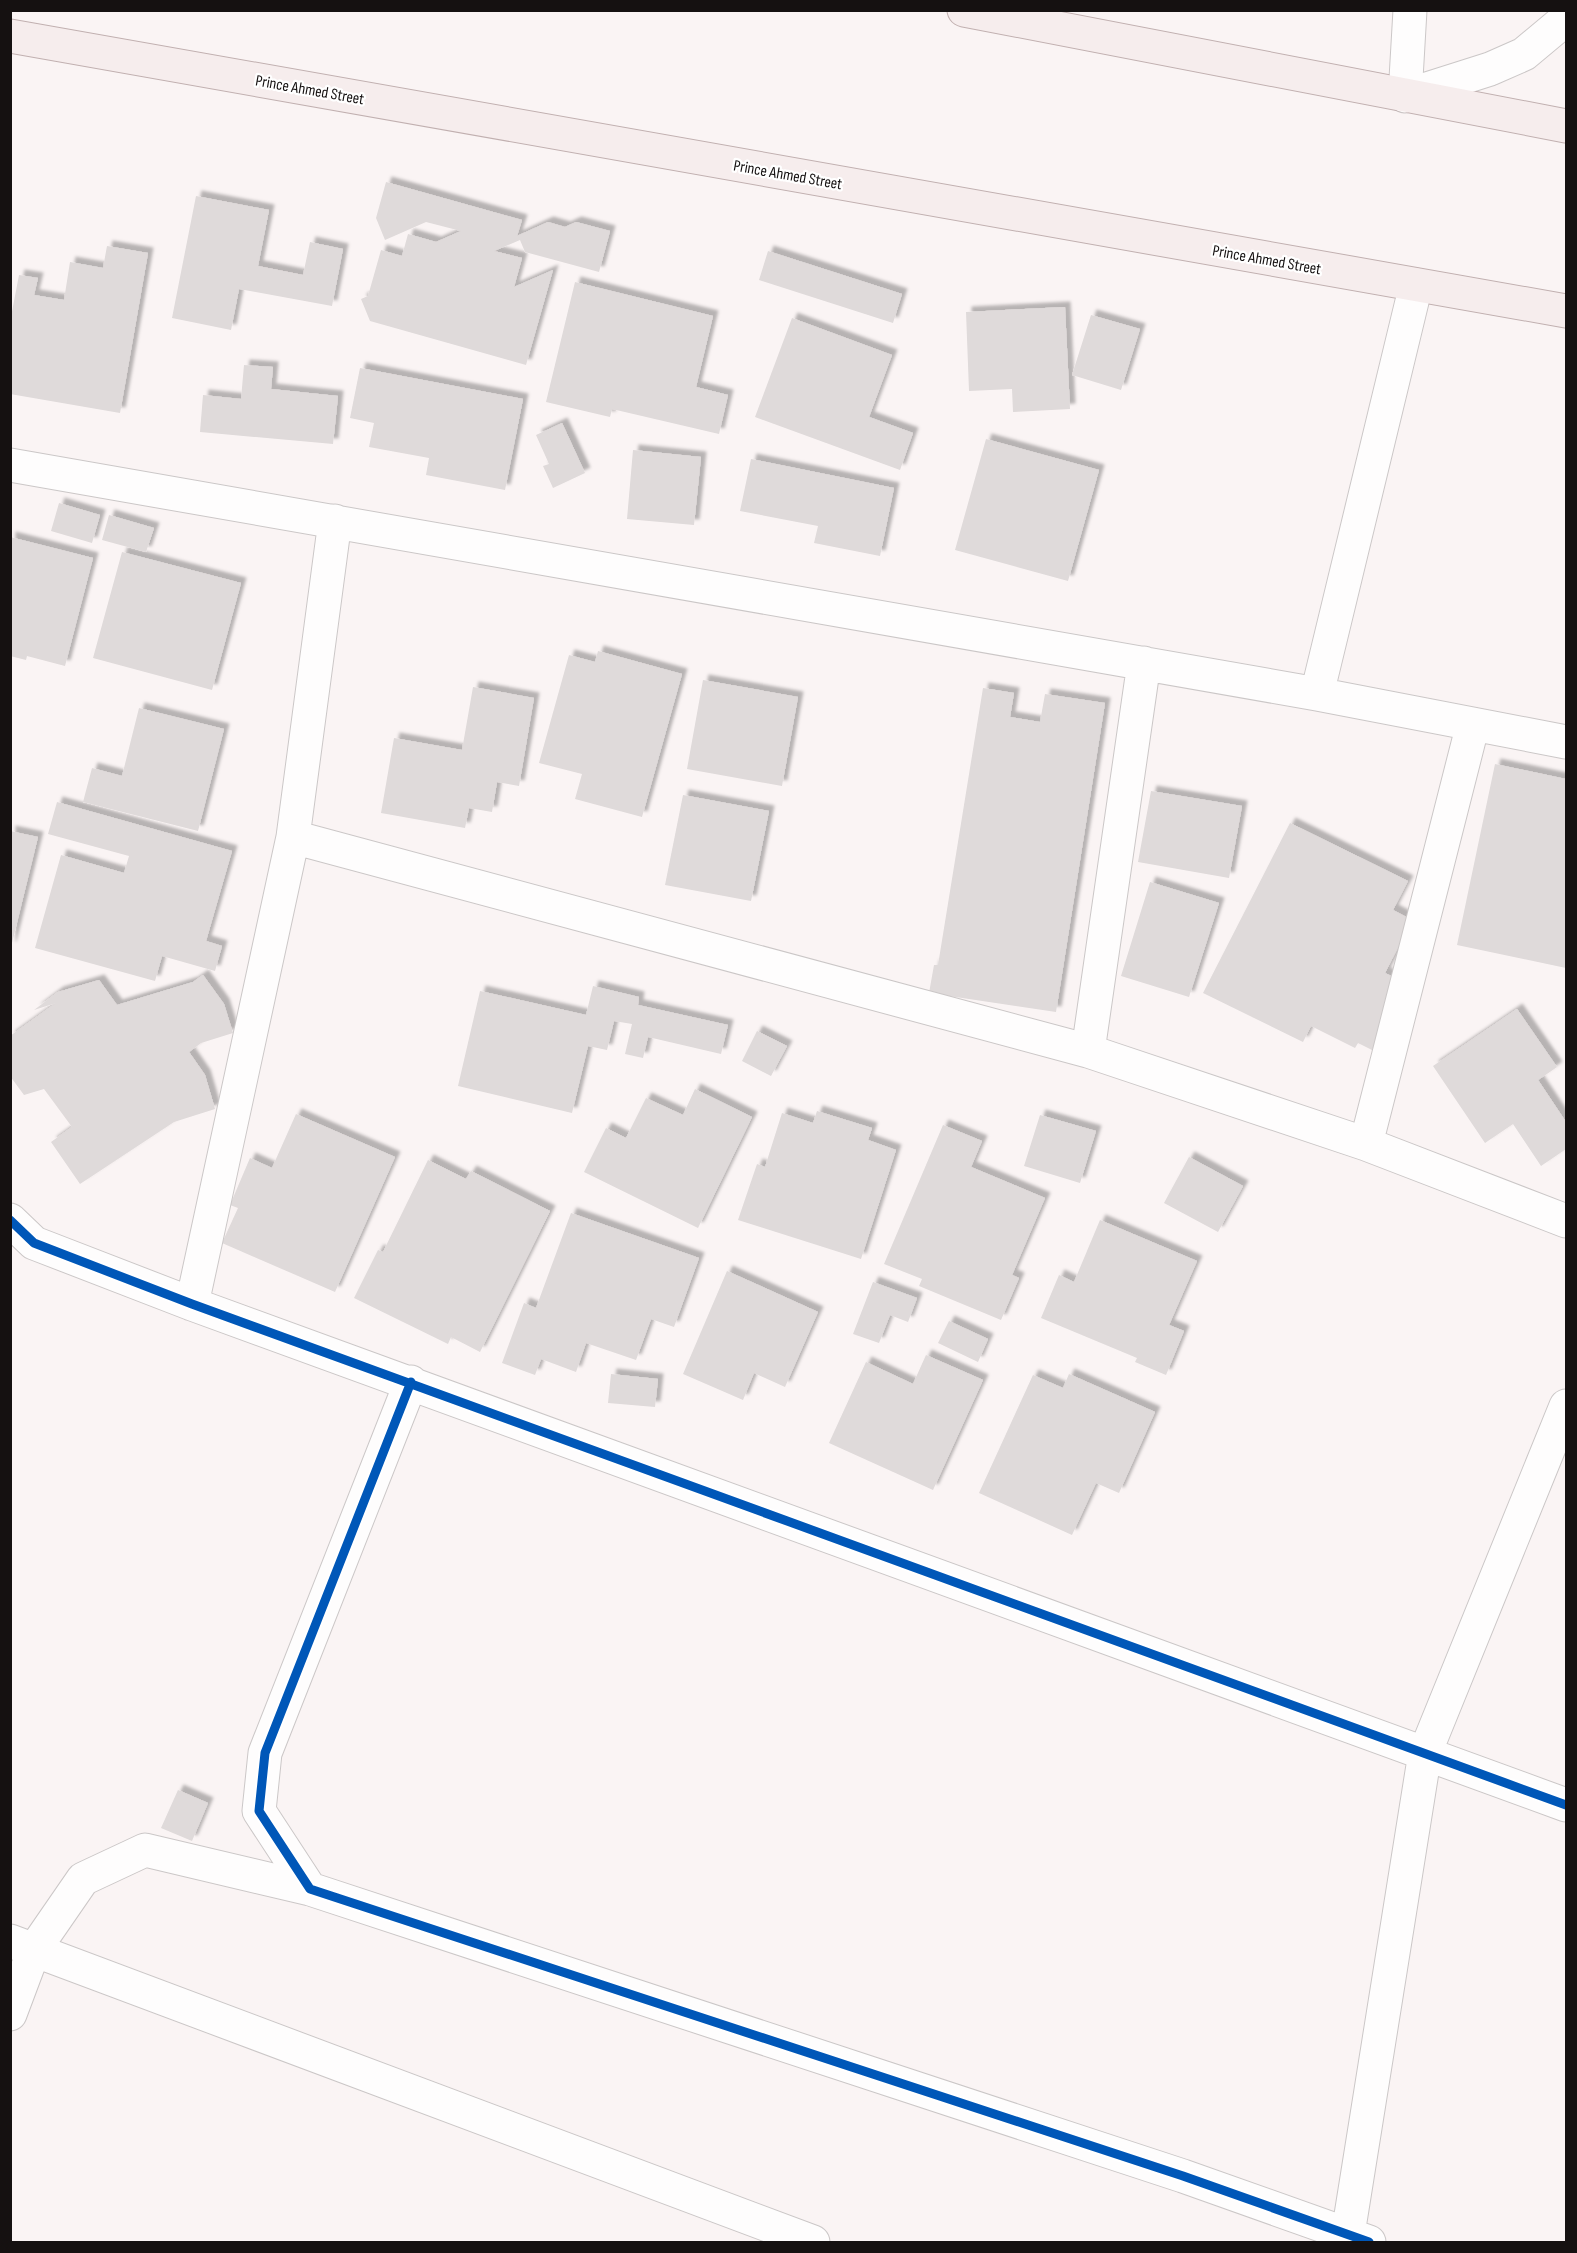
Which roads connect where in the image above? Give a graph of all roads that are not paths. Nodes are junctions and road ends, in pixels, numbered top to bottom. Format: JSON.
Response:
{"nodes":[{"id":1,"x":964,"y":10,"type":"edge"},
{"id":2,"x":1410,"y":10,"type":"edge"},
{"id":3,"x":1566,"y":19,"type":"edge"},
{"id":4,"x":10,"y":36,"type":"edge"},
{"id":5,"x":1405,"y":96,"type":"junction"},
{"id":6,"x":1566,"y":126,"type":"edge"},
{"id":7,"x":1416,"y":285,"type":"junction"},
{"id":8,"x":1566,"y":311,"type":"edge"},
{"id":9,"x":10,"y":465,"type":"edge"},
{"id":10,"x":335,"y":521,"type":"junction"},
{"id":11,"x":1144,"y":663,"type":"junction"},
{"id":12,"x":1317,"y":694,"type":"junction"},
{"id":13,"x":1473,"y":724,"type":"junction"},
{"id":14,"x":1566,"y":742,"type":"edge"},
{"id":15,"x":292,"y":837,"type":"junction"},
{"id":16,"x":1088,"y":1051,"type":"junction"},
{"id":17,"x":1366,"y":1143,"type":"junction"},
{"id":18,"x":10,"y":1220,"type":"edge"},
{"id":19,"x":1566,"y":1221,"type":"edge"},
{"id":20,"x":192,"y":1304,"type":"junction"},
{"id":21,"x":411,"y":1382,"type":"junction"},
{"id":22,"x":1566,"y":1406,"type":"edge"},
{"id":23,"x":1425,"y":1753,"type":"junction"},
{"id":24,"x":1566,"y":1805,"type":"edge"},
{"id":25,"x":310,"y":1889,"type":"junction"},
{"id":26,"x":22,"y":1945,"type":"edge"},
{"id":27,"x":10,"y":2014,"type":"edge"},
{"id":28,"x":1358,"y":2238,"type":"edge"},
{"id":29,"x":813,"y":2242,"type":"edge"}],
"edges":[{"from":1,"to":5,"type":"main road"},
{"from":2,"to":5,"type":"street"},
{"from":3,"to":5,"type":"street"},
{"from":4,"to":7,"type":"main road","name":"Prince Ahmed Street"},
{"from":5,"to":6,"type":"main road"},
{"from":7,"to":8,"type":"main road","name":"Prince Ahmed Street"},
{"from":7,"to":12,"type":"street"},
{"from":9,"to":10,"type":"street"},
{"from":10,"to":11,"type":"street"},
{"from":10,"to":15,"type":"street"},
{"from":11,"to":12,"type":"street"},
{"from":11,"to":16,"type":"street"},
{"from":12,"to":13,"type":"street"},
{"from":13,"to":14,"type":"street"},
{"from":13,"to":17,"type":"street"},
{"from":15,"to":16,"type":"street"},
{"from":15,"to":20,"type":"street"},
{"from":16,"to":17,"type":"street"},
{"from":17,"to":19,"type":"street"},
{"from":18,"to":20,"type":"street"},
{"from":20,"to":21,"type":"street"},
{"from":21,"to":23,"type":"street"},
{"from":21,"to":25,"type":"street"},
{"from":22,"to":23,"type":"street"},
{"from":23,"to":24,"type":"street"},
{"from":23,"to":28,"type":"street"},
{"from":25,"to":26,"type":"street"},
{"from":25,"to":28,"type":"street"},
{"from":26,"to":27,"type":"street"},
{"from":26,"to":29,"type":"street"}]}
